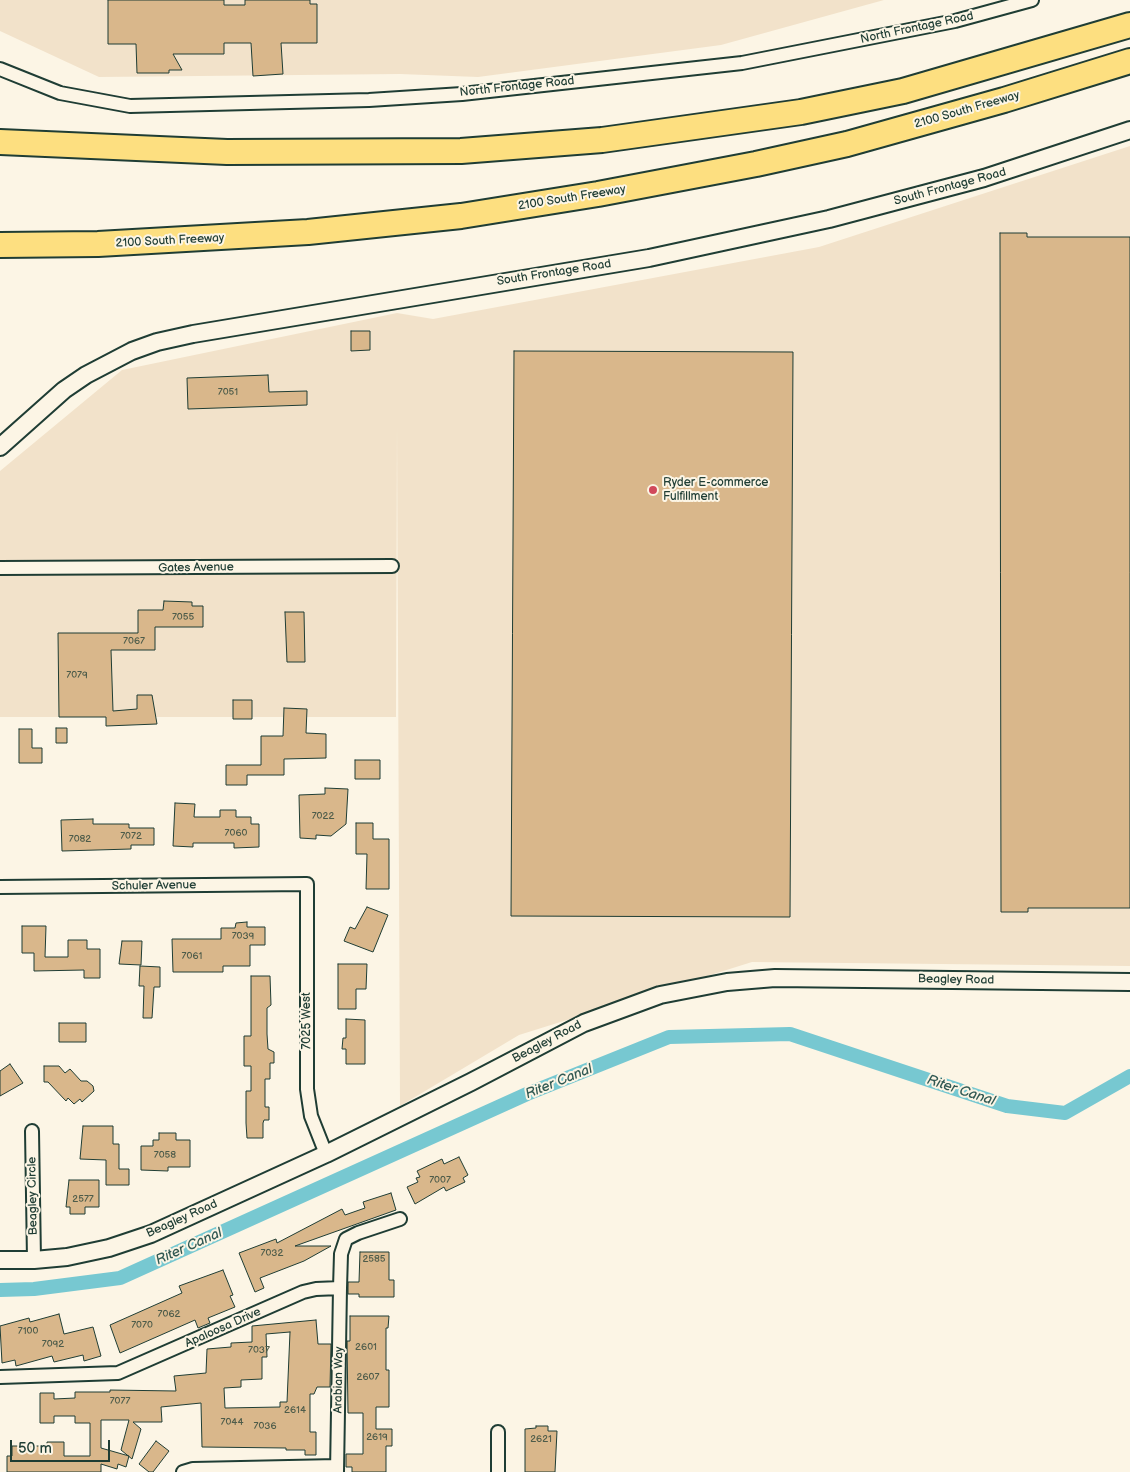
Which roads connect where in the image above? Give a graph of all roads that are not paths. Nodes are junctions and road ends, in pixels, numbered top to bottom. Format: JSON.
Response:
{"nodes":[{"id":1,"x":1032,"y":0,"type":"edge"},
{"id":2,"x":1130,"y":25,"type":"edge"},
{"id":3,"x":1130,"y":61,"type":"edge"},
{"id":4,"x":0,"y":69,"type":"edge"},
{"id":5,"x":1130,"y":130,"type":"edge"},
{"id":6,"x":0,"y":142,"type":"edge"},
{"id":7,"x":0,"y":245,"type":"edge"},
{"id":8,"x":0,"y":447,"type":"edge"},
{"id":9,"x":392,"y":566,"type":"dead end"},
{"id":10,"x":0,"y":568,"type":"edge"},
{"id":11,"x":307,"y":884,"type":"joint"},
{"id":12,"x":0,"y":887,"type":"edge"},
{"id":13,"x":1130,"y":982,"type":"edge"},
{"id":14,"x":32,"y":1131,"type":"dead end"},
{"id":15,"x":326,"y":1154,"type":"junction"},
{"id":16,"x":400,"y":1219,"type":"dead end"},
{"id":17,"x":0,"y":1260,"type":"edge"},
{"id":18,"x":34,"y":1260,"type":"junction"},
{"id":19,"x":340,"y":1288,"type":"junction"},
{"id":20,"x":0,"y":1377,"type":"edge"},
{"id":21,"x":498,"y":1432,"type":"dead end"},
{"id":22,"x":337,"y":1469,"type":"edge"},
{"id":23,"x":183,"y":1472,"type":"edge"},
{"id":24,"x":498,"y":1472,"type":"edge"}],
"edges":[{"from":1,"to":4,"type":"street","name":"North Frontage Road"},
{"from":2,"to":6,"type":"highway"},
{"from":3,"to":7,"type":"highway","name":"2100 South Freeway"},
{"from":5,"to":8,"type":"street","name":"South Frontage Road"},
{"from":9,"to":10,"type":"street","name":"Gates Avenue"},
{"from":11,"to":12,"type":"street","name":"Schuler Avenue"},
{"from":11,"to":15,"type":"street","name":"7025 West"},
{"from":13,"to":15,"type":"street","name":"Beagley Road"},
{"from":14,"to":18,"type":"street","name":"Beagley Circle"},
{"from":15,"to":18,"type":"street","name":"Beagley Road"},
{"from":16,"to":19,"type":"street"},
{"from":17,"to":18,"type":"street","name":"Beagley Road"},
{"from":19,"to":20,"type":"street","name":"Apaloosa Drive"},
{"from":19,"to":22,"type":"street","name":"Arabian Way"},
{"from":21,"to":24,"type":"street"},
{"from":22,"to":23,"type":"street"}]}
